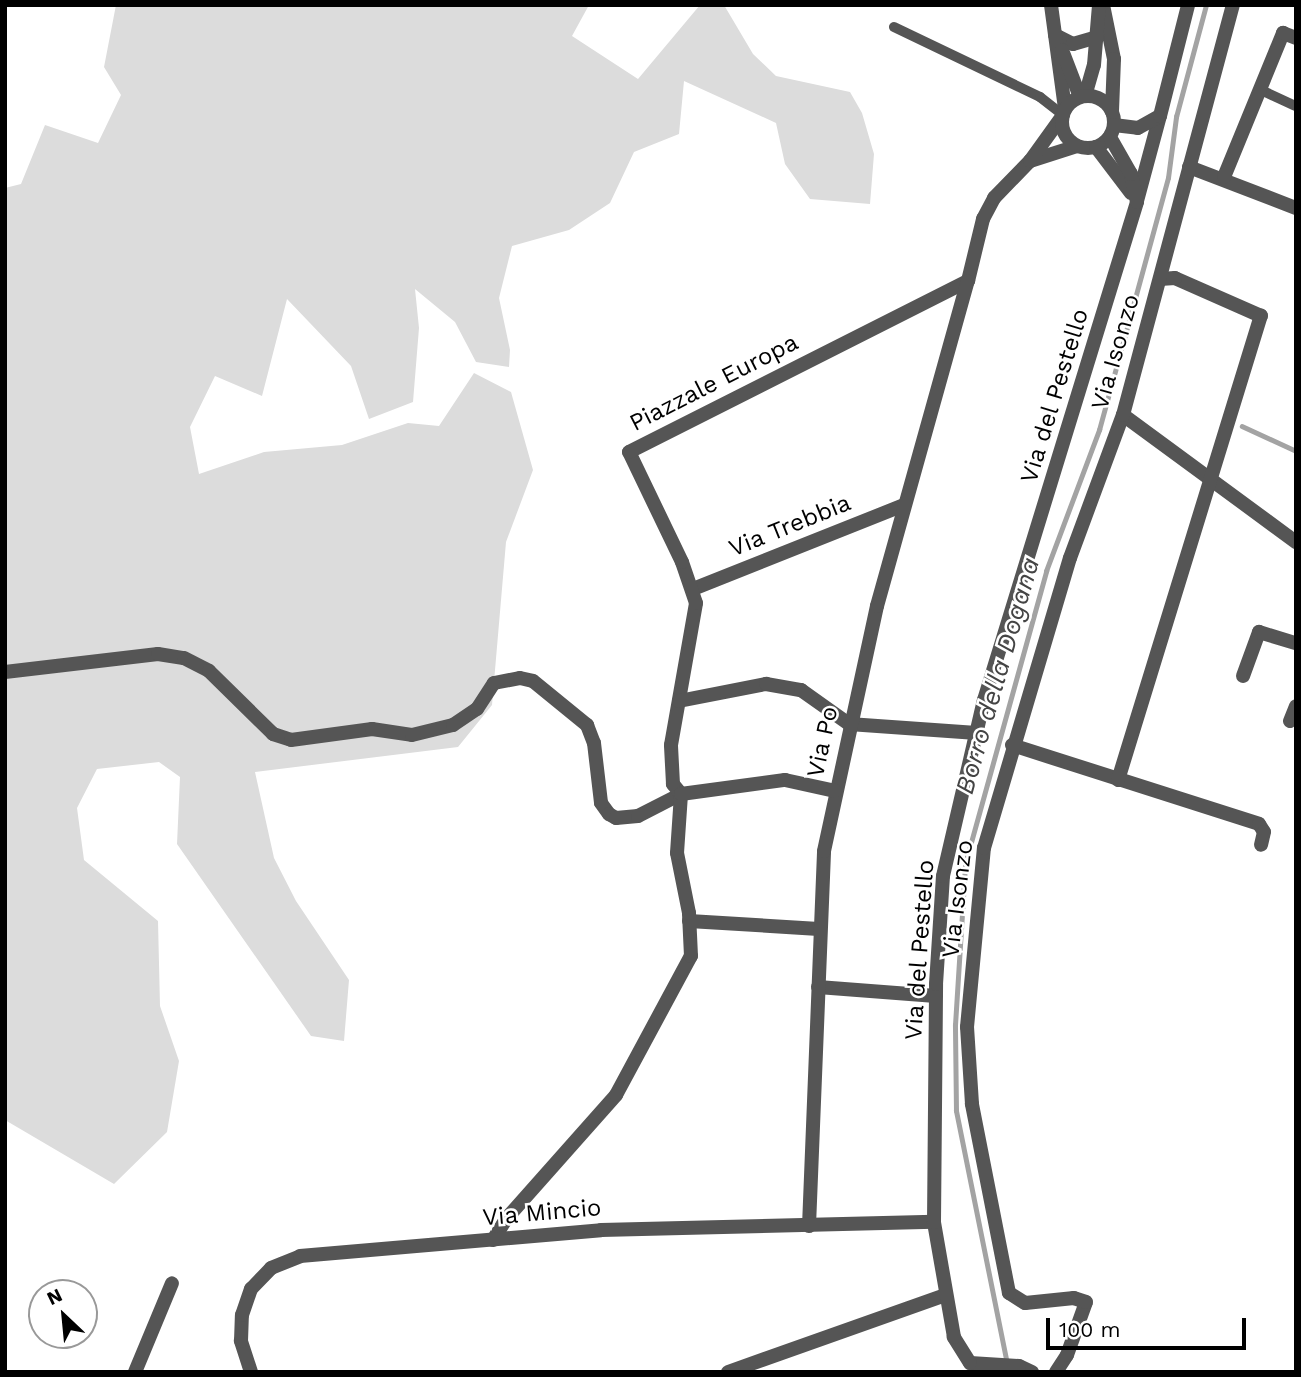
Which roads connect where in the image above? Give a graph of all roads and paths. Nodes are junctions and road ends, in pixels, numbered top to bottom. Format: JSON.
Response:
{"nodes":[{"id":1,"x":1051,"y":5,"type":"edge"},
{"id":2,"x":1101,"y":5,"type":"edge"},
{"id":3,"x":1188,"y":5,"type":"edge"},
{"id":4,"x":1233,"y":5,"type":"edge"},
{"id":5,"x":894,"y":26,"type":"dead end"},
{"id":6,"x":1055,"y":35,"type":"junction"},
{"id":7,"x":1098,"y":37,"type":"junction"},
{"id":8,"x":1296,"y":38,"type":"edge"},
{"id":9,"x":1261,"y":90,"type":"junction"},
{"id":10,"x":1083,"y":97,"type":"junction"},
{"id":11,"x":1296,"y":106,"type":"edge"},
{"id":12,"x":1064,"y":112,"type":"junction"},
{"id":13,"x":1160,"y":116,"type":"junction"},
{"id":14,"x":1112,"y":125,"type":"junction"},
{"id":15,"x":1077,"y":146,"type":"junction"},
{"id":16,"x":1096,"y":147,"type":"junction"},
{"id":17,"x":1030,"y":161,"type":"junction"},
{"id":18,"x":1189,"y":167,"type":"junction"},
{"id":19,"x":1224,"y":177,"type":"junction"},
{"id":20,"x":1137,"y":202,"type":"junction"},
{"id":21,"x":1296,"y":208,"type":"edge"},
{"id":22,"x":1160,"y":279,"type":"junction"},
{"id":23,"x":968,"y":281,"type":"junction"},
{"id":24,"x":1124,"y":415,"type":"junction"},
{"id":25,"x":1209,"y":481,"type":"junction"},
{"id":26,"x":904,"y":505,"type":"junction"},
{"id":27,"x":1296,"y":542,"type":"edge"},
{"id":28,"x":693,"y":589,"type":"junction"},
{"id":29,"x":1296,"y":643,"type":"edge"},
{"id":30,"x":5,"y":672,"type":"edge"},
{"id":31,"x":1243,"y":676,"type":"dead end"},
{"id":32,"x":679,"y":701,"type":"junction"},
{"id":33,"x":1296,"y":706,"type":"edge"},
{"id":34,"x":1290,"y":722,"type":"dead end"},
{"id":35,"x":849,"y":724,"type":"junction"},
{"id":36,"x":977,"y":733,"type":"junction"},
{"id":37,"x":1012,"y":745,"type":"junction"},
{"id":38,"x":1118,"y":780,"type":"junction"},
{"id":39,"x":835,"y":791,"type":"junction"},
{"id":40,"x":681,"y":794,"type":"junction"},
{"id":41,"x":1261,"y":845,"type":"dead end"},
{"id":42,"x":690,"y":921,"type":"junction"},
{"id":43,"x":819,"y":929,"type":"junction"},
{"id":44,"x":818,"y":987,"type":"junction"},
{"id":45,"x":936,"y":996,"type":"junction"},
{"id":46,"x":934,"y":1222,"type":"junction"},
{"id":47,"x":809,"y":1226,"type":"junction"},
{"id":48,"x":493,"y":1240,"type":"junction"},
{"id":49,"x":172,"y":1283,"type":"dead end"},
{"id":50,"x":946,"y":1295,"type":"junction"},
{"id":51,"x":967,"y":1368,"type":"edge"},
{"id":52,"x":1026,"y":1369,"type":"edge"},
{"id":53,"x":135,"y":1372,"type":"edge"},
{"id":54,"x":251,"y":1372,"type":"edge"},
{"id":55,"x":728,"y":1372,"type":"edge"},
{"id":56,"x":1056,"y":1372,"type":"edge"}],
"edges":[{"from":1,"to":6,"type":"street"},
{"from":2,"to":7,"type":"street"},
{"from":2,"to":14,"type":"street"},
{"from":3,"to":13,"type":"street","name":"Via del Pestello"},
{"from":4,"to":18,"type":"street","name":"Via Isonzo"},
{"from":5,"to":12,"type":"street"},
{"from":6,"to":7,"type":"street"},
{"from":6,"to":10,"type":"street"},
{"from":6,"to":12,"type":"street"},
{"from":7,"to":10,"type":"street"},
{"from":8,"to":9,"type":"street"},
{"from":9,"to":11,"type":"street"},
{"from":9,"to":19,"type":"street"},
{"from":10,"to":12,"type":"street"},
{"from":10,"to":14,"type":"street"},
{"from":12,"to":15,"type":"street"},
{"from":12,"to":17,"type":"street"},
{"from":13,"to":14,"type":"street"},
{"from":13,"to":20,"type":"street","name":"Via del Pestello"},
{"from":14,"to":16,"type":"street"},
{"from":14,"to":20,"type":"street"},
{"from":15,"to":16,"type":"street"},
{"from":15,"to":17,"type":"street"},
{"from":16,"to":20,"type":"street"},
{"from":17,"to":23,"type":"street"},
{"from":18,"to":19,"type":"street"},
{"from":18,"to":22,"type":"street","name":"Via Isonzo"},
{"from":19,"to":21,"type":"street"},
{"from":20,"to":36,"type":"street","name":"Via del Pestello"},
{"from":22,"to":24,"type":"street","name":"Via Isonzo"},
{"from":22,"to":25,"type":"street"},
{"from":23,"to":26,"type":"street","name":"Via Po"},
{"from":23,"to":28,"type":"street","name":"Piazzale Europa"},
{"from":24,"to":25,"type":"street"},
{"from":24,"to":37,"type":"street","name":"Via Isonzo"},
{"from":25,"to":27,"type":"street"},
{"from":25,"to":38,"type":"street"},
{"from":26,"to":28,"type":"street","name":"Via Trebbia"},
{"from":26,"to":35,"type":"street","name":"Via Po"},
{"from":28,"to":32,"type":"street","name":"Piazzale Europa"},
{"from":29,"to":31,"type":"street"},
{"from":30,"to":40,"type":"street"},
{"from":32,"to":35,"type":"street"},
{"from":32,"to":40,"type":"street","name":"Piazzale Europa"},
{"from":33,"to":34,"type":"street"},
{"from":35,"to":36,"type":"street"},
{"from":35,"to":39,"type":"street","name":"Via Po"},
{"from":36,"to":45,"type":"street","name":"Via del Pestello"},
{"from":37,"to":38,"type":"street"},
{"from":37,"to":56,"type":"street","name":"Via Isonzo"},
{"from":38,"to":41,"type":"street"},
{"from":39,"to":40,"type":"street"},
{"from":39,"to":43,"type":"street","name":"Via Po"},
{"from":40,"to":42,"type":"street","name":"Piazzale Europa"},
{"from":42,"to":43,"type":"street"},
{"from":42,"to":48,"type":"street","name":"Piazzale Europa"},
{"from":43,"to":44,"type":"street","name":"Via Po"},
{"from":44,"to":45,"type":"street"},
{"from":44,"to":47,"type":"street","name":"Via Po"},
{"from":45,"to":46,"type":"street","name":"Via del Pestello"},
{"from":46,"to":47,"type":"street","name":"Via Mincio"},
{"from":46,"to":50,"type":"street","name":"Via del Pestello"},
{"from":47,"to":48,"type":"street","name":"Via Mincio"},
{"from":48,"to":54,"type":"street","name":"Via Mincio"},
{"from":49,"to":53,"type":"street"},
{"from":50,"to":51,"type":"street","name":"Via del Pestello"},
{"from":50,"to":55,"type":"street"},
{"from":51,"to":52,"type":"street","name":"Via del Pestello"}]}
